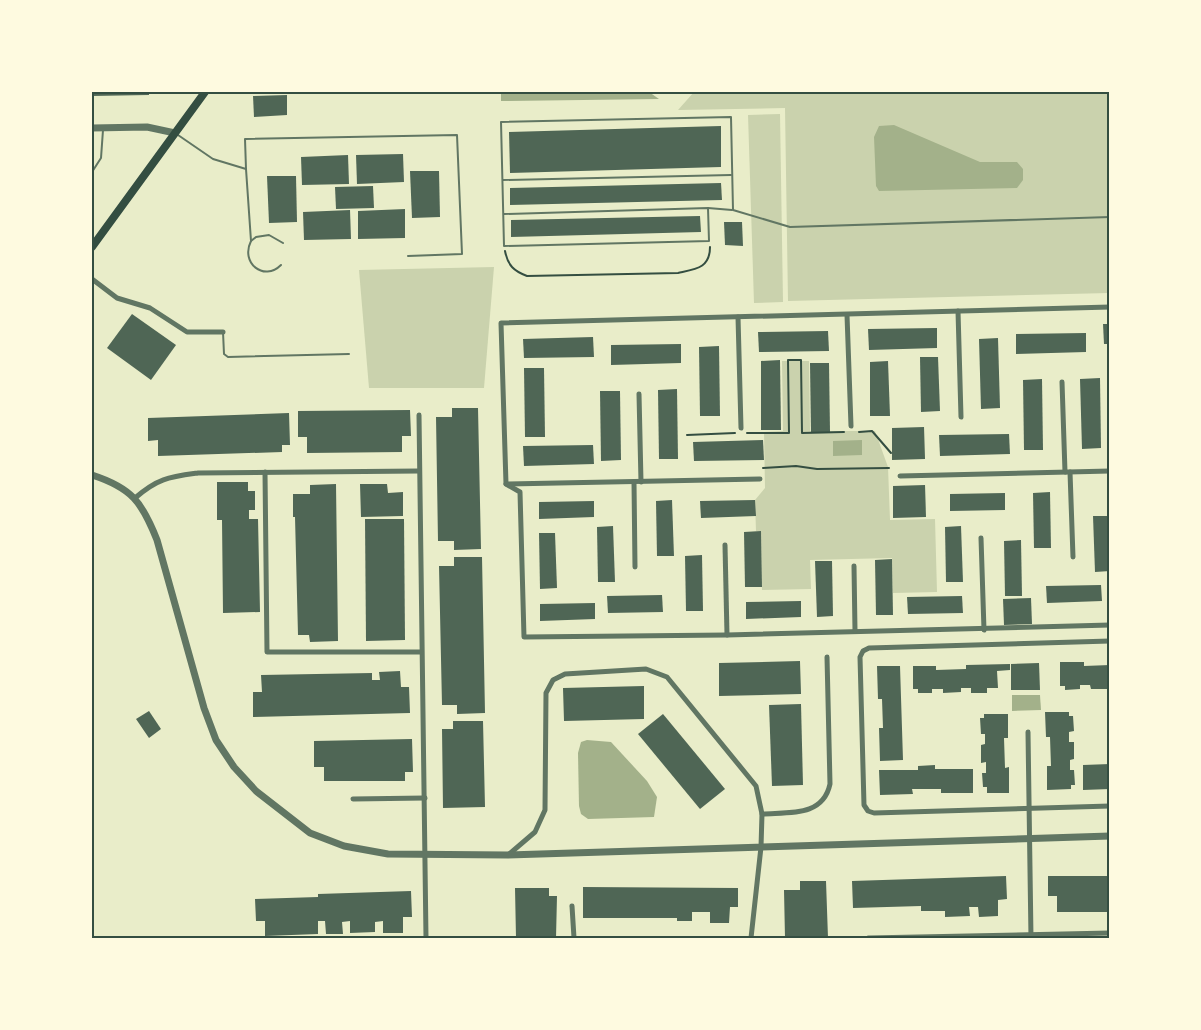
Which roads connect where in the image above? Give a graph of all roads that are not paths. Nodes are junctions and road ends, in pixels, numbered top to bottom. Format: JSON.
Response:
{"nodes":[{"id":1,"x":205,"y":92,"type":"edge"},
{"id":2,"x":336,"y":92,"type":"edge"},
{"id":3,"x":347,"y":92,"type":"edge"},
{"id":4,"x":92,"y":128,"type":"edge"},
{"id":5,"x":103,"y":128,"type":"junction"},
{"id":6,"x":175,"y":133,"type":"junction"},
{"id":7,"x":246,"y":169,"type":"junction"},
{"id":8,"x":92,"y":172,"type":"edge"},
{"id":9,"x":732,"y":175,"type":"junction"},
{"id":10,"x":503,"y":180,"type":"junction"},
{"id":11,"x":708,"y":208,"type":"junction"},
{"id":12,"x":732,"y":210,"type":"junction"},
{"id":13,"x":504,"y":214,"type":"junction"},
{"id":14,"x":1110,"y":217,"type":"edge"},
{"id":15,"x":251,"y":241,"type":"junction"},
{"id":16,"x":283,"y":243,"type":"dead end"},
{"id":17,"x":92,"y":248,"type":"edge"},
{"id":18,"x":408,"y":256,"type":"dead end"},
{"id":19,"x":281,"y":265,"type":"dead end"},
{"id":20,"x":92,"y":279,"type":"edge"},
{"id":21,"x":1110,"y":307,"type":"edge"},
{"id":22,"x":958,"y":311,"type":"junction"},
{"id":23,"x":847,"y":315,"type":"junction"},
{"id":24,"x":738,"y":317,"type":"junction"},
{"id":25,"x":223,"y":332,"type":"joint"},
{"id":26,"x":349,"y":354,"type":"dead end"},
{"id":27,"x":1062,"y":382,"type":"dead end"},
{"id":28,"x":639,"y":394,"type":"dead end"},
{"id":29,"x":419,"y":415,"type":"dead end"},
{"id":30,"x":961,"y":417,"type":"dead end"},
{"id":31,"x":851,"y":426,"type":"dead end"},
{"id":32,"x":741,"y":428,"type":"dead end"},
{"id":33,"x":419,"y":471,"type":"junction"},
{"id":34,"x":1110,"y":471,"type":"edge"},
{"id":35,"x":264,"y":472,"type":"junction"},
{"id":36,"x":1068,"y":472,"type":"junction"},
{"id":37,"x":92,"y":475,"type":"edge"},
{"id":38,"x":900,"y":476,"type":"dead end"},
{"id":39,"x":760,"y":479,"type":"dead end"},
{"id":40,"x":634,"y":482,"type":"junction"},
{"id":41,"x":641,"y":482,"type":"junction"},
{"id":42,"x":507,"y":484,"type":"junction"},
{"id":43,"x":135,"y":498,"type":"junction"},
{"id":44,"x":981,"y":538,"type":"dead end"},
{"id":45,"x":725,"y":545,"type":"dead end"},
{"id":46,"x":1073,"y":556,"type":"dead end"},
{"id":47,"x":854,"y":566,"type":"dead end"},
{"id":48,"x":635,"y":567,"type":"dead end"},
{"id":49,"x":1110,"y":625,"type":"edge"},
{"id":50,"x":984,"y":630,"type":"junction"},
{"id":51,"x":855,"y":631,"type":"junction"},
{"id":52,"x":727,"y":635,"type":"junction"},
{"id":53,"x":1110,"y":641,"type":"edge"},
{"id":54,"x":421,"y":652,"type":"junction"},
{"id":55,"x":827,"y":657,"type":"dead end"},
{"id":56,"x":1028,"y":732,"type":"dead end"},
{"id":57,"x":425,"y":798,"type":"junction"},
{"id":58,"x":353,"y":799,"type":"dead end"},
{"id":59,"x":1110,"y":806,"type":"edge"},
{"id":60,"x":1030,"y":809,"type":"junction"},
{"id":61,"x":762,"y":814,"type":"junction"},
{"id":62,"x":1110,"y":836,"type":"edge"},
{"id":63,"x":1028,"y":838,"type":"junction"},
{"id":64,"x":761,"y":847,"type":"junction"},
{"id":65,"x":426,"y":855,"type":"junction"},
{"id":66,"x":508,"y":855,"type":"junction"},
{"id":67,"x":572,"y":906,"type":"dead end"},
{"id":68,"x":1110,"y":933,"type":"edge"},
{"id":69,"x":1031,"y":936,"type":"edge"},
{"id":70,"x":426,"y":939,"type":"edge"},
{"id":71,"x":574,"y":939,"type":"edge"},
{"id":72,"x":751,"y":939,"type":"edge"},
{"id":73,"x":868,"y":939,"type":"edge"}],
"edges":[{"from":1,"to":6,"type":"main road"},
{"from":2,"to":3,"type":"lane"},
{"from":4,"to":5,"type":"street"},
{"from":5,"to":6,"type":"street"},
{"from":5,"to":8,"type":"lane"},
{"from":6,"to":7,"type":"lane"},
{"from":6,"to":17,"type":"main road"},
{"from":7,"to":15,"type":"lane"},
{"from":7,"to":18,"type":"lane"},
{"from":9,"to":10,"type":"lane"},
{"from":9,"to":10,"type":"lane"},
{"from":9,"to":12,"type":"lane"},
{"from":10,"to":13,"type":"lane"},
{"from":11,"to":12,"type":"lane"},
{"from":11,"to":13,"type":"lane"},
{"from":11,"to":13,"type":"lane"},
{"from":12,"to":14,"type":"lane"},
{"from":15,"to":16,"type":"lane"},
{"from":15,"to":19,"type":"lane"},
{"from":20,"to":25,"type":"street"},
{"from":21,"to":22,"type":"street"},
{"from":22,"to":23,"type":"street"},
{"from":22,"to":30,"type":"street"},
{"from":23,"to":24,"type":"street"},
{"from":23,"to":31,"type":"street"},
{"from":24,"to":32,"type":"street"},
{"from":24,"to":42,"type":"street"},
{"from":25,"to":26,"type":"lane"},
{"from":27,"to":36,"type":"street"},
{"from":28,"to":41,"type":"street"},
{"from":29,"to":33,"type":"street"},
{"from":33,"to":35,"type":"street"},
{"from":33,"to":54,"type":"street"},
{"from":34,"to":36,"type":"street"},
{"from":35,"to":43,"type":"street"},
{"from":35,"to":54,"type":"street"},
{"from":36,"to":38,"type":"street"},
{"from":36,"to":46,"type":"street"},
{"from":37,"to":43,"type":"street"},
{"from":39,"to":41,"type":"street"},
{"from":40,"to":41,"type":"street"},
{"from":40,"to":42,"type":"street"},
{"from":40,"to":48,"type":"street"},
{"from":42,"to":52,"type":"street"},
{"from":43,"to":65,"type":"street"},
{"from":44,"to":50,"type":"street"},
{"from":45,"to":52,"type":"street"},
{"from":47,"to":51,"type":"street"},
{"from":49,"to":50,"type":"street"},
{"from":50,"to":51,"type":"street"},
{"from":51,"to":52,"type":"street"},
{"from":53,"to":60,"type":"street"},
{"from":54,"to":57,"type":"street"},
{"from":55,"to":61,"type":"street"},
{"from":56,"to":60,"type":"street"},
{"from":57,"to":58,"type":"street"},
{"from":57,"to":65,"type":"street"},
{"from":59,"to":60,"type":"street"},
{"from":60,"to":63,"type":"street"},
{"from":61,"to":64,"type":"street"},
{"from":61,"to":66,"type":"street"},
{"from":62,"to":63,"type":"street"},
{"from":63,"to":64,"type":"street"},
{"from":63,"to":69,"type":"street"},
{"from":64,"to":66,"type":"street"},
{"from":64,"to":72,"type":"street"},
{"from":65,"to":66,"type":"street"},
{"from":65,"to":70,"type":"street"},
{"from":67,"to":71,"type":"street"},
{"from":68,"to":69,"type":"street"},
{"from":69,"to":73,"type":"street"}]}
